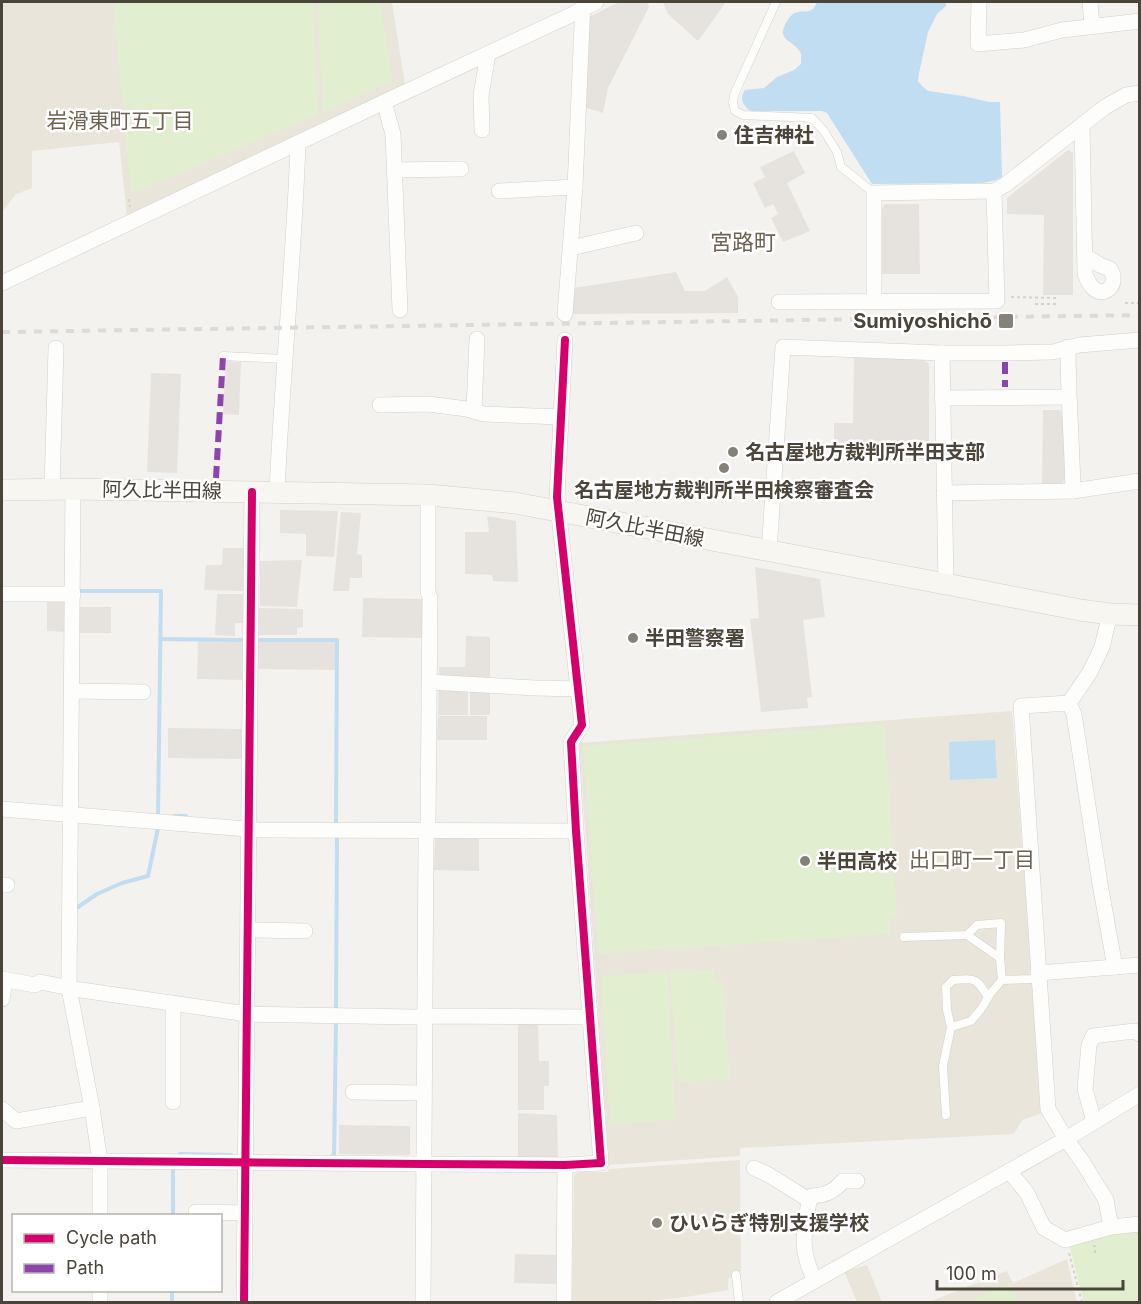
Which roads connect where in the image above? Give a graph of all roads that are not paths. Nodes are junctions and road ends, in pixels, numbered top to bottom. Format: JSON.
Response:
{"nodes":[{"id":1,"x":776,"y":2,"type":"edge"},
{"id":2,"x":979,"y":2,"type":"edge"},
{"id":3,"x":1090,"y":2,"type":"edge"},
{"id":4,"x":587,"y":4,"type":"edge"},
{"id":5,"x":1140,"y":21,"type":"edge"},
{"id":6,"x":1092,"y":26,"type":"junction"},
{"id":7,"x":488,"y":54,"type":"junction"},
{"id":8,"x":1140,"y":93,"type":"edge"},
{"id":9,"x":384,"y":102,"type":"junction"},
{"id":10,"x":1082,"y":125,"type":"junction"},
{"id":11,"x":482,"y":130,"type":"dead end"},
{"id":12,"x":298,"y":144,"type":"junction"},
{"id":13,"x":461,"y":169,"type":"dead end"},
{"id":14,"x":394,"y":170,"type":"junction"},
{"id":15,"x":574,"y":187,"type":"junction"},
{"id":16,"x":500,"y":191,"type":"dead end"},
{"id":17,"x":994,"y":191,"type":"junction"},
{"id":18,"x":874,"y":193,"type":"junction"},
{"id":19,"x":636,"y":233,"type":"dead end"},
{"id":20,"x":571,"y":248,"type":"junction"},
{"id":21,"x":1085,"y":255,"type":"dead end"},
{"id":22,"x":2,"y":283,"type":"edge"},
{"id":23,"x":779,"y":302,"type":"dead end"},
{"id":24,"x":874,"y":302,"type":"junction"},
{"id":25,"x":400,"y":310,"type":"dead end"},
{"id":26,"x":565,"y":314,"type":"dead end"},
{"id":27,"x":477,"y":339,"type":"dead end"},
{"id":28,"x":565,"y":340,"type":"dead end"},
{"id":29,"x":1140,"y":340,"type":"edge"},
{"id":30,"x":1068,"y":347,"type":"junction"},
{"id":31,"x":56,"y":348,"type":"dead end"},
{"id":32,"x":942,"y":353,"type":"junction"},
{"id":33,"x":223,"y":356,"type":"dead end"},
{"id":34,"x":284,"y":358,"type":"junction"},
{"id":35,"x":1068,"y":397,"type":"junction"},
{"id":36,"x":942,"y":398,"type":"junction"},
{"id":37,"x":380,"y":405,"type":"dead end"},
{"id":38,"x":474,"y":411,"type":"junction"},
{"id":39,"x":561,"y":417,"type":"junction"},
{"id":40,"x":1140,"y":481,"type":"edge"},
{"id":41,"x":62,"y":489,"type":"junction"},
{"id":42,"x":2,"y":490,"type":"edge"},
{"id":43,"x":1073,"y":491,"type":"junction"},
{"id":44,"x":252,"y":492,"type":"junction"},
{"id":45,"x":277,"y":492,"type":"junction"},
{"id":46,"x":944,"y":493,"type":"junction"},
{"id":47,"x":428,"y":495,"type":"junction"},
{"id":48,"x":559,"y":511,"type":"junction"},
{"id":49,"x":769,"y":551,"type":"junction"},
{"id":50,"x":946,"y":584,"type":"junction"},
{"id":51,"x":2,"y":594,"type":"edge"},
{"id":52,"x":73,"y":594,"type":"junction"},
{"id":53,"x":1110,"y":614,"type":"junction"},
{"id":54,"x":1140,"y":615,"type":"edge"},
{"id":55,"x":429,"y":682,"type":"junction"},
{"id":56,"x":579,"y":689,"type":"junction"},
{"id":57,"x":72,"y":692,"type":"junction"},
{"id":58,"x":143,"y":692,"type":"dead end"},
{"id":59,"x":1069,"y":703,"type":"junction"},
{"id":60,"x":2,"y":809,"type":"edge"},
{"id":61,"x":71,"y":814,"type":"junction"},
{"id":62,"x":249,"y":829,"type":"junction"},
{"id":63,"x":427,"y":831,"type":"junction"},
{"id":64,"x":576,"y":831,"type":"junction"},
{"id":65,"x":248,"y":930,"type":"junction"},
{"id":66,"x":305,"y":931,"type":"dead end"},
{"id":67,"x":967,"y":936,"type":"junction"},
{"id":68,"x":904,"y":937,"type":"dead end"},
{"id":69,"x":999,"y":958,"type":"junction"},
{"id":70,"x":1140,"y":965,"type":"edge"},
{"id":71,"x":1115,"y":967,"type":"junction"},
{"id":72,"x":1038,"y":973,"type":"junction"},
{"id":73,"x":3,"y":979,"type":"edge"},
{"id":74,"x":1002,"y":980,"type":"junction"},
{"id":75,"x":69,"y":987,"type":"junction"},
{"id":76,"x":988,"y":997,"type":"junction"},
{"id":77,"x":2,"y":999,"type":"edge"},
{"id":78,"x":173,"y":1004,"type":"junction"},
{"id":79,"x":247,"y":1014,"type":"junction"},
{"id":80,"x":425,"y":1016,"type":"junction"},
{"id":81,"x":589,"y":1017,"type":"junction"},
{"id":82,"x":951,"y":1027,"type":"junction"},
{"id":83,"x":1140,"y":1034,"type":"edge"},
{"id":84,"x":352,"y":1092,"type":"dead end"},
{"id":85,"x":424,"y":1094,"type":"junction"},
{"id":86,"x":1140,"y":1094,"type":"edge"},
{"id":87,"x":173,"y":1102,"type":"dead end"},
{"id":88,"x":92,"y":1108,"type":"junction"},
{"id":89,"x":2,"y":1109,"type":"edge"},
{"id":90,"x":946,"y":1115,"type":"dead end"},
{"id":91,"x":1094,"y":1122,"type":"junction"},
{"id":92,"x":1066,"y":1139,"type":"junction"},
{"id":93,"x":2,"y":1161,"type":"edge"},
{"id":94,"x":100,"y":1161,"type":"junction"},
{"id":95,"x":245,"y":1163,"type":"junction"},
{"id":96,"x":424,"y":1164,"type":"junction"},
{"id":97,"x":565,"y":1165,"type":"junction"},
{"id":98,"x":754,"y":1168,"type":"dead end"},
{"id":99,"x":1010,"y":1171,"type":"junction"},
{"id":100,"x":857,"y":1181,"type":"dead end"},
{"id":101,"x":809,"y":1200,"type":"junction"},
{"id":102,"x":196,"y":1212,"type":"dead end"},
{"id":103,"x":245,"y":1213,"type":"junction"},
{"id":104,"x":100,"y":1214,"type":"edge"},
{"id":105,"x":1140,"y":1224,"type":"edge"},
{"id":106,"x":1111,"y":1227,"type":"junction"},
{"id":107,"x":736,"y":1275,"type":"dead end"},
{"id":108,"x":815,"y":1281,"type":"junction"},
{"id":109,"x":244,"y":1302,"type":"edge"},
{"id":110,"x":423,"y":1302,"type":"edge"},
{"id":111,"x":564,"y":1302,"type":"edge"},
{"id":112,"x":739,"y":1302,"type":"edge"},
{"id":113,"x":777,"y":1302,"type":"edge"}],
"edges":[{"from":1,"to":18,"type":"lane"},
{"from":2,"to":6,"type":"street"},
{"from":3,"to":6,"type":"street"},
{"from":4,"to":7,"type":"street"},
{"from":4,"to":15,"type":"street"},
{"from":5,"to":6,"type":"street"},
{"from":7,"to":9,"type":"street"},
{"from":7,"to":11,"type":"street"},
{"from":8,"to":10,"type":"street"},
{"from":9,"to":12,"type":"street"},
{"from":9,"to":14,"type":"street"},
{"from":10,"to":17,"type":"street"},
{"from":10,"to":21,"type":"street"},
{"from":12,"to":22,"type":"street"},
{"from":12,"to":34,"type":"street"},
{"from":13,"to":14,"type":"street"},
{"from":14,"to":25,"type":"street"},
{"from":15,"to":16,"type":"street"},
{"from":15,"to":20,"type":"street"},
{"from":17,"to":18,"type":"street"},
{"from":17,"to":24,"type":"street"},
{"from":18,"to":24,"type":"street"},
{"from":19,"to":20,"type":"street"},
{"from":20,"to":26,"type":"street"},
{"from":23,"to":24,"type":"street"},
{"from":27,"to":38,"type":"street"},
{"from":28,"to":39,"type":"street"},
{"from":29,"to":30,"type":"street"},
{"from":30,"to":32,"type":"street"},
{"from":30,"to":35,"type":"street"},
{"from":31,"to":41,"type":"street"},
{"from":32,"to":36,"type":"street"},
{"from":32,"to":49,"type":"street"},
{"from":33,"to":34,"type":"lane"},
{"from":34,"to":45,"type":"street"},
{"from":35,"to":36,"type":"street"},
{"from":35,"to":43,"type":"street"},
{"from":36,"to":46,"type":"street"},
{"from":37,"to":38,"type":"street"},
{"from":38,"to":39,"type":"street"},
{"from":39,"to":48,"type":"street"},
{"from":40,"to":43,"type":"street"},
{"from":41,"to":42,"type":"main road","name":"阿久比半田線"},
{"from":41,"to":44,"type":"main road","name":"阿久比半田線"},
{"from":41,"to":52,"type":"street"},
{"from":43,"to":46,"type":"street"},
{"from":44,"to":45,"type":"main road","name":"阿久比半田線"},
{"from":44,"to":62,"type":"street"},
{"from":45,"to":47,"type":"main road","name":"阿久比半田線"},
{"from":46,"to":50,"type":"street"},
{"from":47,"to":48,"type":"main road","name":"阿久比半田線"},
{"from":47,"to":55,"type":"street"},
{"from":48,"to":49,"type":"main road","name":"阿久比半田線"},
{"from":48,"to":56,"type":"street"},
{"from":49,"to":50,"type":"main road","name":"阿久比半田線"},
{"from":50,"to":53,"type":"main road","name":"阿久比半田線"},
{"from":51,"to":52,"type":"street"},
{"from":52,"to":57,"type":"street"},
{"from":53,"to":54,"type":"main road","name":"阿久比半田線"},
{"from":53,"to":59,"type":"street"},
{"from":55,"to":56,"type":"street"},
{"from":55,"to":63,"type":"street"},
{"from":56,"to":64,"type":"street"},
{"from":57,"to":58,"type":"street"},
{"from":57,"to":61,"type":"street"},
{"from":59,"to":71,"type":"street"},
{"from":59,"to":72,"type":"street"},
{"from":60,"to":61,"type":"street"},
{"from":61,"to":62,"type":"street"},
{"from":61,"to":75,"type":"street"},
{"from":62,"to":63,"type":"street"},
{"from":62,"to":65,"type":"street"},
{"from":63,"to":64,"type":"street"},
{"from":63,"to":80,"type":"street"},
{"from":64,"to":81,"type":"street"},
{"from":65,"to":66,"type":"street"},
{"from":65,"to":79,"type":"street"},
{"from":67,"to":68,"type":"lane"},
{"from":67,"to":69,"type":"lane"},
{"from":67,"to":69,"type":"lane"},
{"from":69,"to":74,"type":"lane"},
{"from":70,"to":71,"type":"street"},
{"from":71,"to":72,"type":"street"},
{"from":72,"to":74,"type":"lane"},
{"from":72,"to":92,"type":"street"},
{"from":73,"to":75,"type":"street"},
{"from":73,"to":77,"type":"street"},
{"from":74,"to":76,"type":"lane"},
{"from":75,"to":78,"type":"street"},
{"from":75,"to":88,"type":"street"},
{"from":76,"to":82,"type":"lane"},
{"from":76,"to":82,"type":"lane"},
{"from":78,"to":79,"type":"street"},
{"from":78,"to":87,"type":"street"},
{"from":79,"to":80,"type":"street"},
{"from":79,"to":95,"type":"street"},
{"from":80,"to":81,"type":"street"},
{"from":80,"to":85,"type":"street"},
{"from":81,"to":97,"type":"street"},
{"from":82,"to":90,"type":"lane"},
{"from":83,"to":91,"type":"street"},
{"from":84,"to":85,"type":"street"},
{"from":85,"to":96,"type":"street"},
{"from":86,"to":91,"type":"street"},
{"from":88,"to":89,"type":"street"},
{"from":88,"to":94,"type":"street"},
{"from":91,"to":92,"type":"street"},
{"from":92,"to":99,"type":"street"},
{"from":92,"to":106,"type":"street"},
{"from":93,"to":94,"type":"street"},
{"from":94,"to":95,"type":"street"},
{"from":94,"to":104,"type":"street"},
{"from":95,"to":96,"type":"street"},
{"from":95,"to":103,"type":"street"},
{"from":96,"to":97,"type":"street"},
{"from":96,"to":110,"type":"street"},
{"from":97,"to":111,"type":"street"},
{"from":98,"to":101,"type":"street"},
{"from":99,"to":106,"type":"street"},
{"from":99,"to":108,"type":"street"},
{"from":100,"to":101,"type":"street"},
{"from":101,"to":108,"type":"street"},
{"from":102,"to":103,"type":"street"},
{"from":103,"to":109,"type":"street"},
{"from":105,"to":106,"type":"street"},
{"from":107,"to":112,"type":"lane"},
{"from":108,"to":113,"type":"street"}]}
